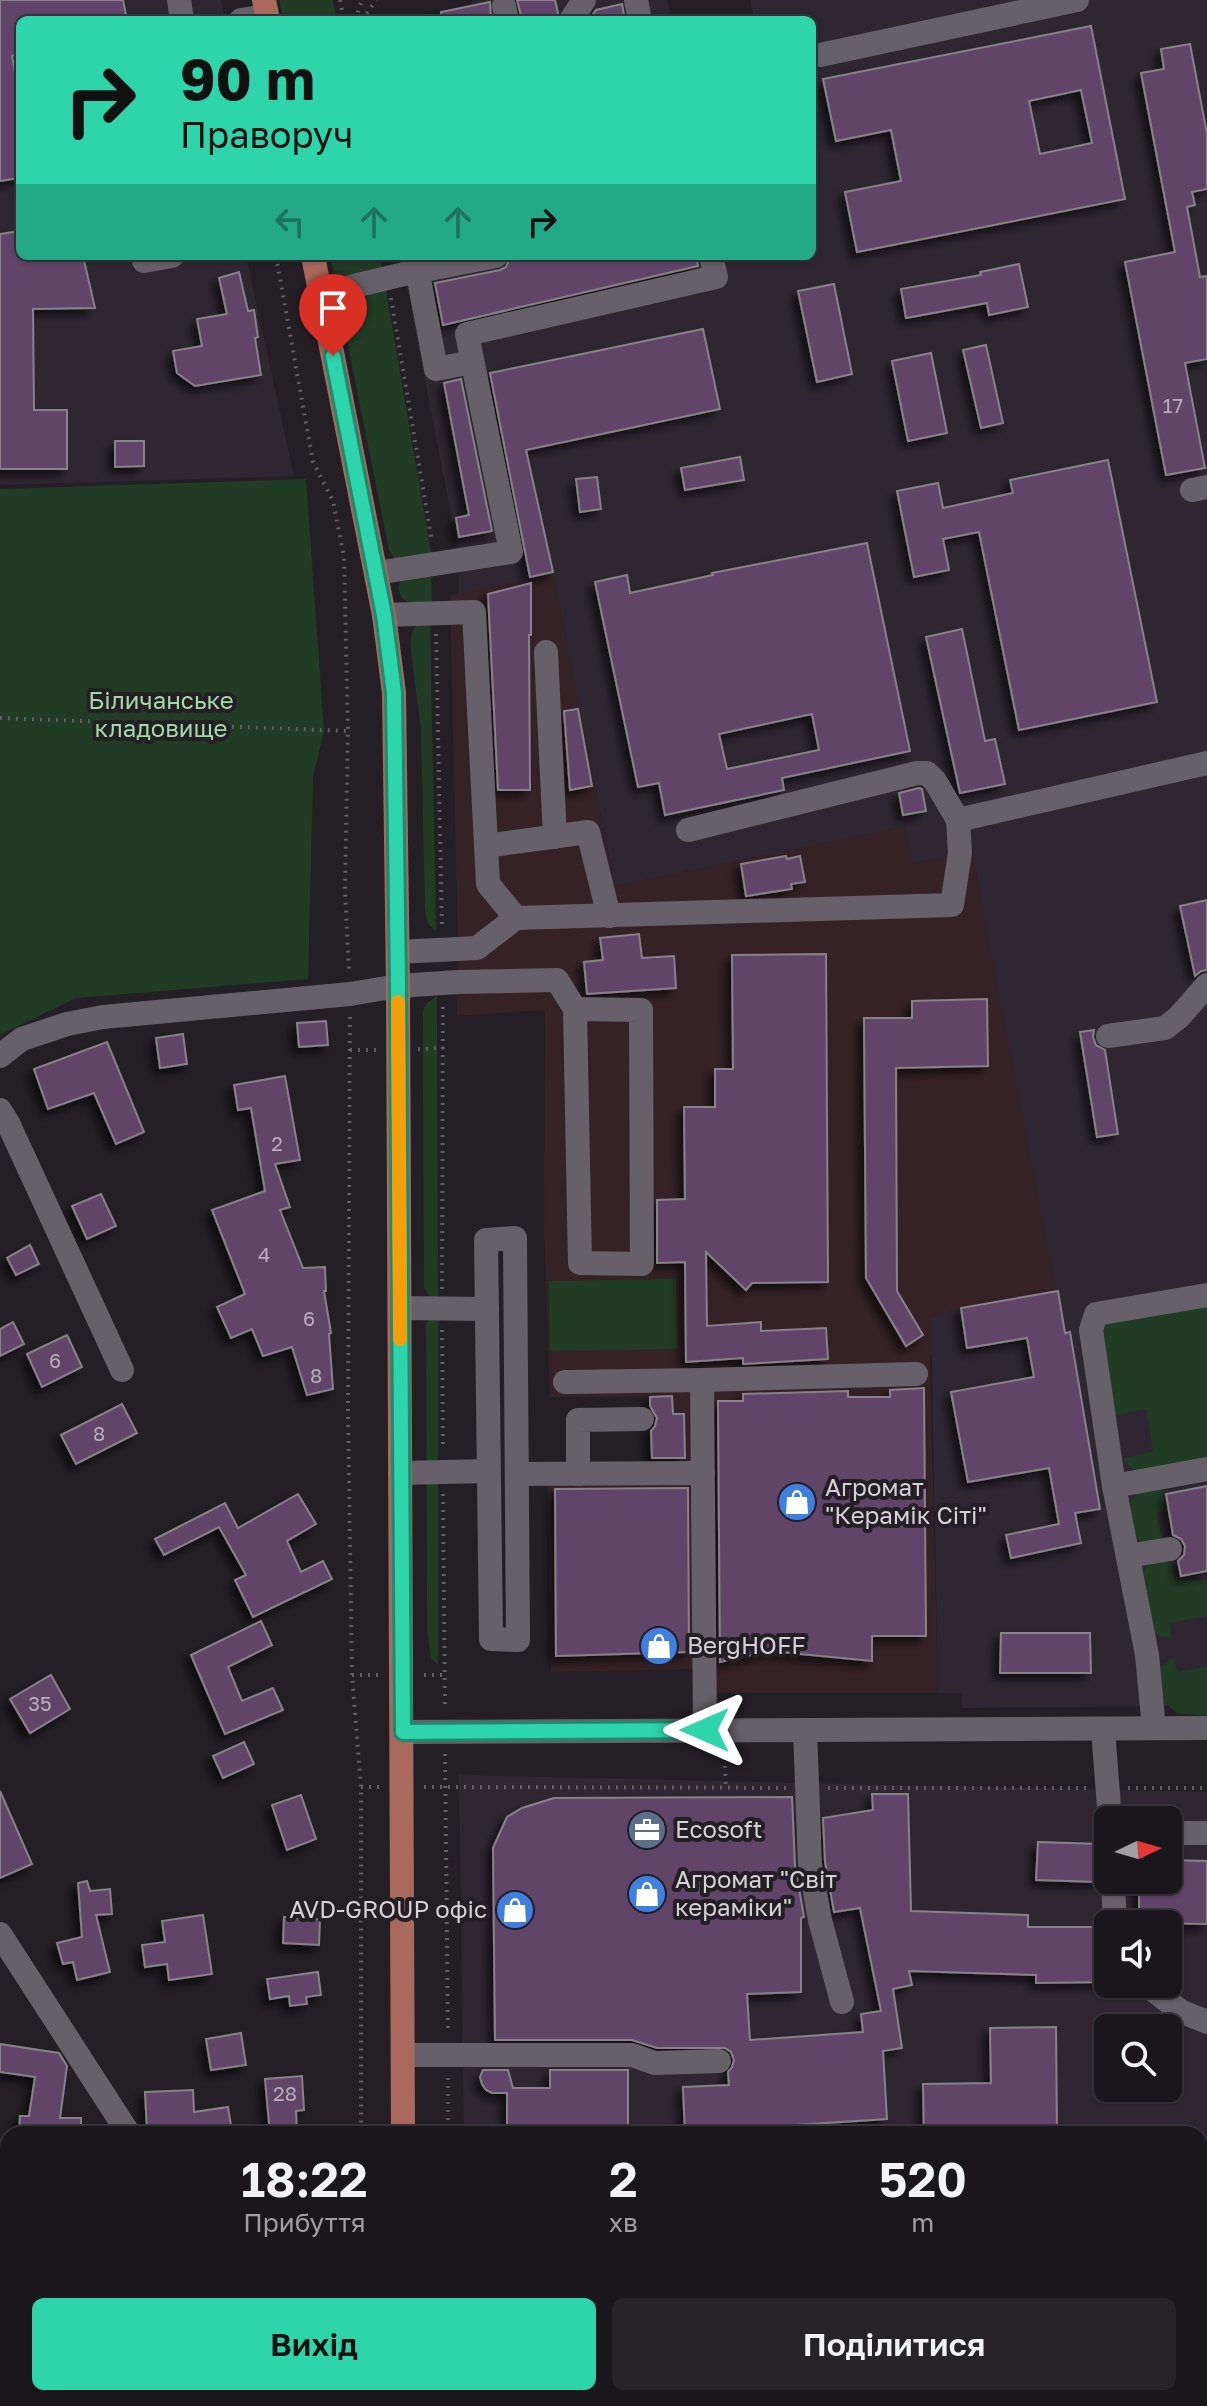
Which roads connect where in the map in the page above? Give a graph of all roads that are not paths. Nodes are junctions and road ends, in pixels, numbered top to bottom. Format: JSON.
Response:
{"nodes":[{"id":1,"x":1077,"y":0,"type":"edge"},
{"id":2,"x":820,"y":55,"type":"dead end"},
{"id":3,"x":150,"y":260,"type":"edge"},
{"id":4,"x":314,"y":260,"type":"edge"},
{"id":5,"x":456,"y":260,"type":"edge"},
{"id":6,"x":712,"y":260,"type":"edge"},
{"id":7,"x":144,"y":261,"type":"dead end"},
{"id":8,"x":416,"y":264,"type":"edge"},
{"id":9,"x":321,"y":294,"type":"junction"},
{"id":10,"x":472,"y":362,"type":"junction"},
{"id":11,"x":376,"y":573,"type":"junction"},
{"id":12,"x":384,"y":615,"type":"junction"},
{"id":13,"x":546,"y":652,"type":"dead end"},
{"id":14,"x":1207,"y":763,"type":"edge"},
{"id":15,"x":958,"y":820,"type":"junction"},
{"id":16,"x":688,"y":830,"type":"dead end"},
{"id":17,"x":555,"y":837,"type":"junction"},
{"id":18,"x":486,"y":846,"type":"junction"},
{"id":19,"x":609,"y":916,"type":"junction"},
{"id":20,"x":516,"y":918,"type":"junction"},
{"id":21,"x":398,"y":952,"type":"junction"},
{"id":22,"x":1207,"y":985,"type":"edge"},
{"id":23,"x":398,"y":986,"type":"junction"},
{"id":24,"x":575,"y":1009,"type":"junction"},
{"id":25,"x":1108,"y":1036,"type":"dead end"},
{"id":26,"x":0,"y":1056,"type":"edge"},
{"id":27,"x":0,"y":1110,"type":"edge"},
{"id":28,"x":1207,"y":1295,"type":"edge"},
{"id":29,"x":400,"y":1308,"type":"junction"},
{"id":30,"x":487,"y":1309,"type":"junction"},
{"id":31,"x":122,"y":1370,"type":"dead end"},
{"id":32,"x":916,"y":1374,"type":"dead end"},
{"id":33,"x":702,"y":1380,"type":"junction"},
{"id":34,"x":565,"y":1382,"type":"dead end"},
{"id":35,"x":642,"y":1419,"type":"dead end"},
{"id":36,"x":1207,"y":1469,"type":"edge"},
{"id":37,"x":488,"y":1471,"type":"junction"},
{"id":38,"x":400,"y":1473,"type":"junction"},
{"id":39,"x":703,"y":1473,"type":"junction"},
{"id":40,"x":517,"y":1474,"type":"junction"},
{"id":41,"x":578,"y":1474,"type":"junction"},
{"id":42,"x":1114,"y":1486,"type":"junction"},
{"id":43,"x":1170,"y":1549,"type":"dead end"},
{"id":44,"x":1128,"y":1556,"type":"junction"},
{"id":45,"x":1154,"y":1728,"type":"junction"},
{"id":46,"x":1207,"y":1728,"type":"edge"},
{"id":47,"x":1103,"y":1729,"type":"junction"},
{"id":48,"x":714,"y":1730,"type":"junction"},
{"id":49,"x":805,"y":1730,"type":"junction"},
{"id":50,"x":403,"y":1732,"type":"junction"},
{"id":51,"x":1109,"y":1806,"type":"edge"},
{"id":52,"x":1182,"y":1833,"type":"edge"},
{"id":53,"x":1207,"y":1833,"type":"edge"},
{"id":54,"x":0,"y":1934,"type":"edge"},
{"id":55,"x":1164,"y":1998,"type":"edge"},
{"id":56,"x":842,"y":2002,"type":"dead end"},
{"id":57,"x":1207,"y":2022,"type":"edge"},
{"id":58,"x":403,"y":2055,"type":"junction"},
{"id":59,"x":719,"y":2061,"type":"dead end"},
{"id":60,"x":124,"y":2126,"type":"edge"},
{"id":61,"x":403,"y":2126,"type":"edge"}],
"edges":[{"from":1,"to":2,"type":"street"},
{"from":3,"to":7,"type":"street"},
{"from":4,"to":9,"type":"main road"},
{"from":5,"to":8,"type":"street"},
{"from":6,"to":10,"type":"street"},
{"from":8,"to":9,"type":"street"},
{"from":8,"to":10,"type":"street"},
{"from":9,"to":11,"type":"main road"},
{"from":10,"to":11,"type":"street"},
{"from":11,"to":12,"type":"main road"},
{"from":12,"to":18,"type":"street"},
{"from":12,"to":21,"type":"main road"},
{"from":13,"to":17,"type":"street"},
{"from":14,"to":15,"type":"street"},
{"from":15,"to":16,"type":"street"},
{"from":15,"to":19,"type":"street"},
{"from":17,"to":18,"type":"street"},
{"from":17,"to":19,"type":"street"},
{"from":18,"to":20,"type":"street"},
{"from":19,"to":20,"type":"street"},
{"from":20,"to":21,"type":"street"},
{"from":21,"to":23,"type":"main road"},
{"from":22,"to":25,"type":"street"},
{"from":23,"to":24,"type":"street"},
{"from":23,"to":26,"type":"street"},
{"from":23,"to":29,"type":"main road"},
{"from":24,"to":24,"type":"street"},
{"from":27,"to":31,"type":"street"},
{"from":28,"to":42,"type":"street"},
{"from":29,"to":30,"type":"street"},
{"from":29,"to":38,"type":"main road"},
{"from":30,"to":37,"type":"street"},
{"from":30,"to":40,"type":"street"},
{"from":32,"to":33,"type":"street"},
{"from":33,"to":34,"type":"street"},
{"from":33,"to":39,"type":"street"},
{"from":35,"to":41,"type":"street"},
{"from":36,"to":42,"type":"street"},
{"from":37,"to":38,"type":"street"},
{"from":37,"to":40,"type":"street"},
{"from":38,"to":50,"type":"main road"},
{"from":39,"to":41,"type":"street"},
{"from":39,"to":48,"type":"street"},
{"from":40,"to":41,"type":"street"},
{"from":42,"to":44,"type":"street"},
{"from":43,"to":44,"type":"street"},
{"from":44,"to":45,"type":"street"},
{"from":45,"to":46,"type":"street"},
{"from":45,"to":47,"type":"street"},
{"from":47,"to":49,"type":"street"},
{"from":47,"to":51,"type":"street"},
{"from":48,"to":49,"type":"street"},
{"from":48,"to":50,"type":"street"},
{"from":49,"to":56,"type":"street"},
{"from":50,"to":58,"type":"main road"},
{"from":52,"to":53,"type":"street"},
{"from":54,"to":60,"type":"street"},
{"from":55,"to":57,"type":"street"},
{"from":58,"to":59,"type":"street"},
{"from":58,"to":61,"type":"main road"}]}
